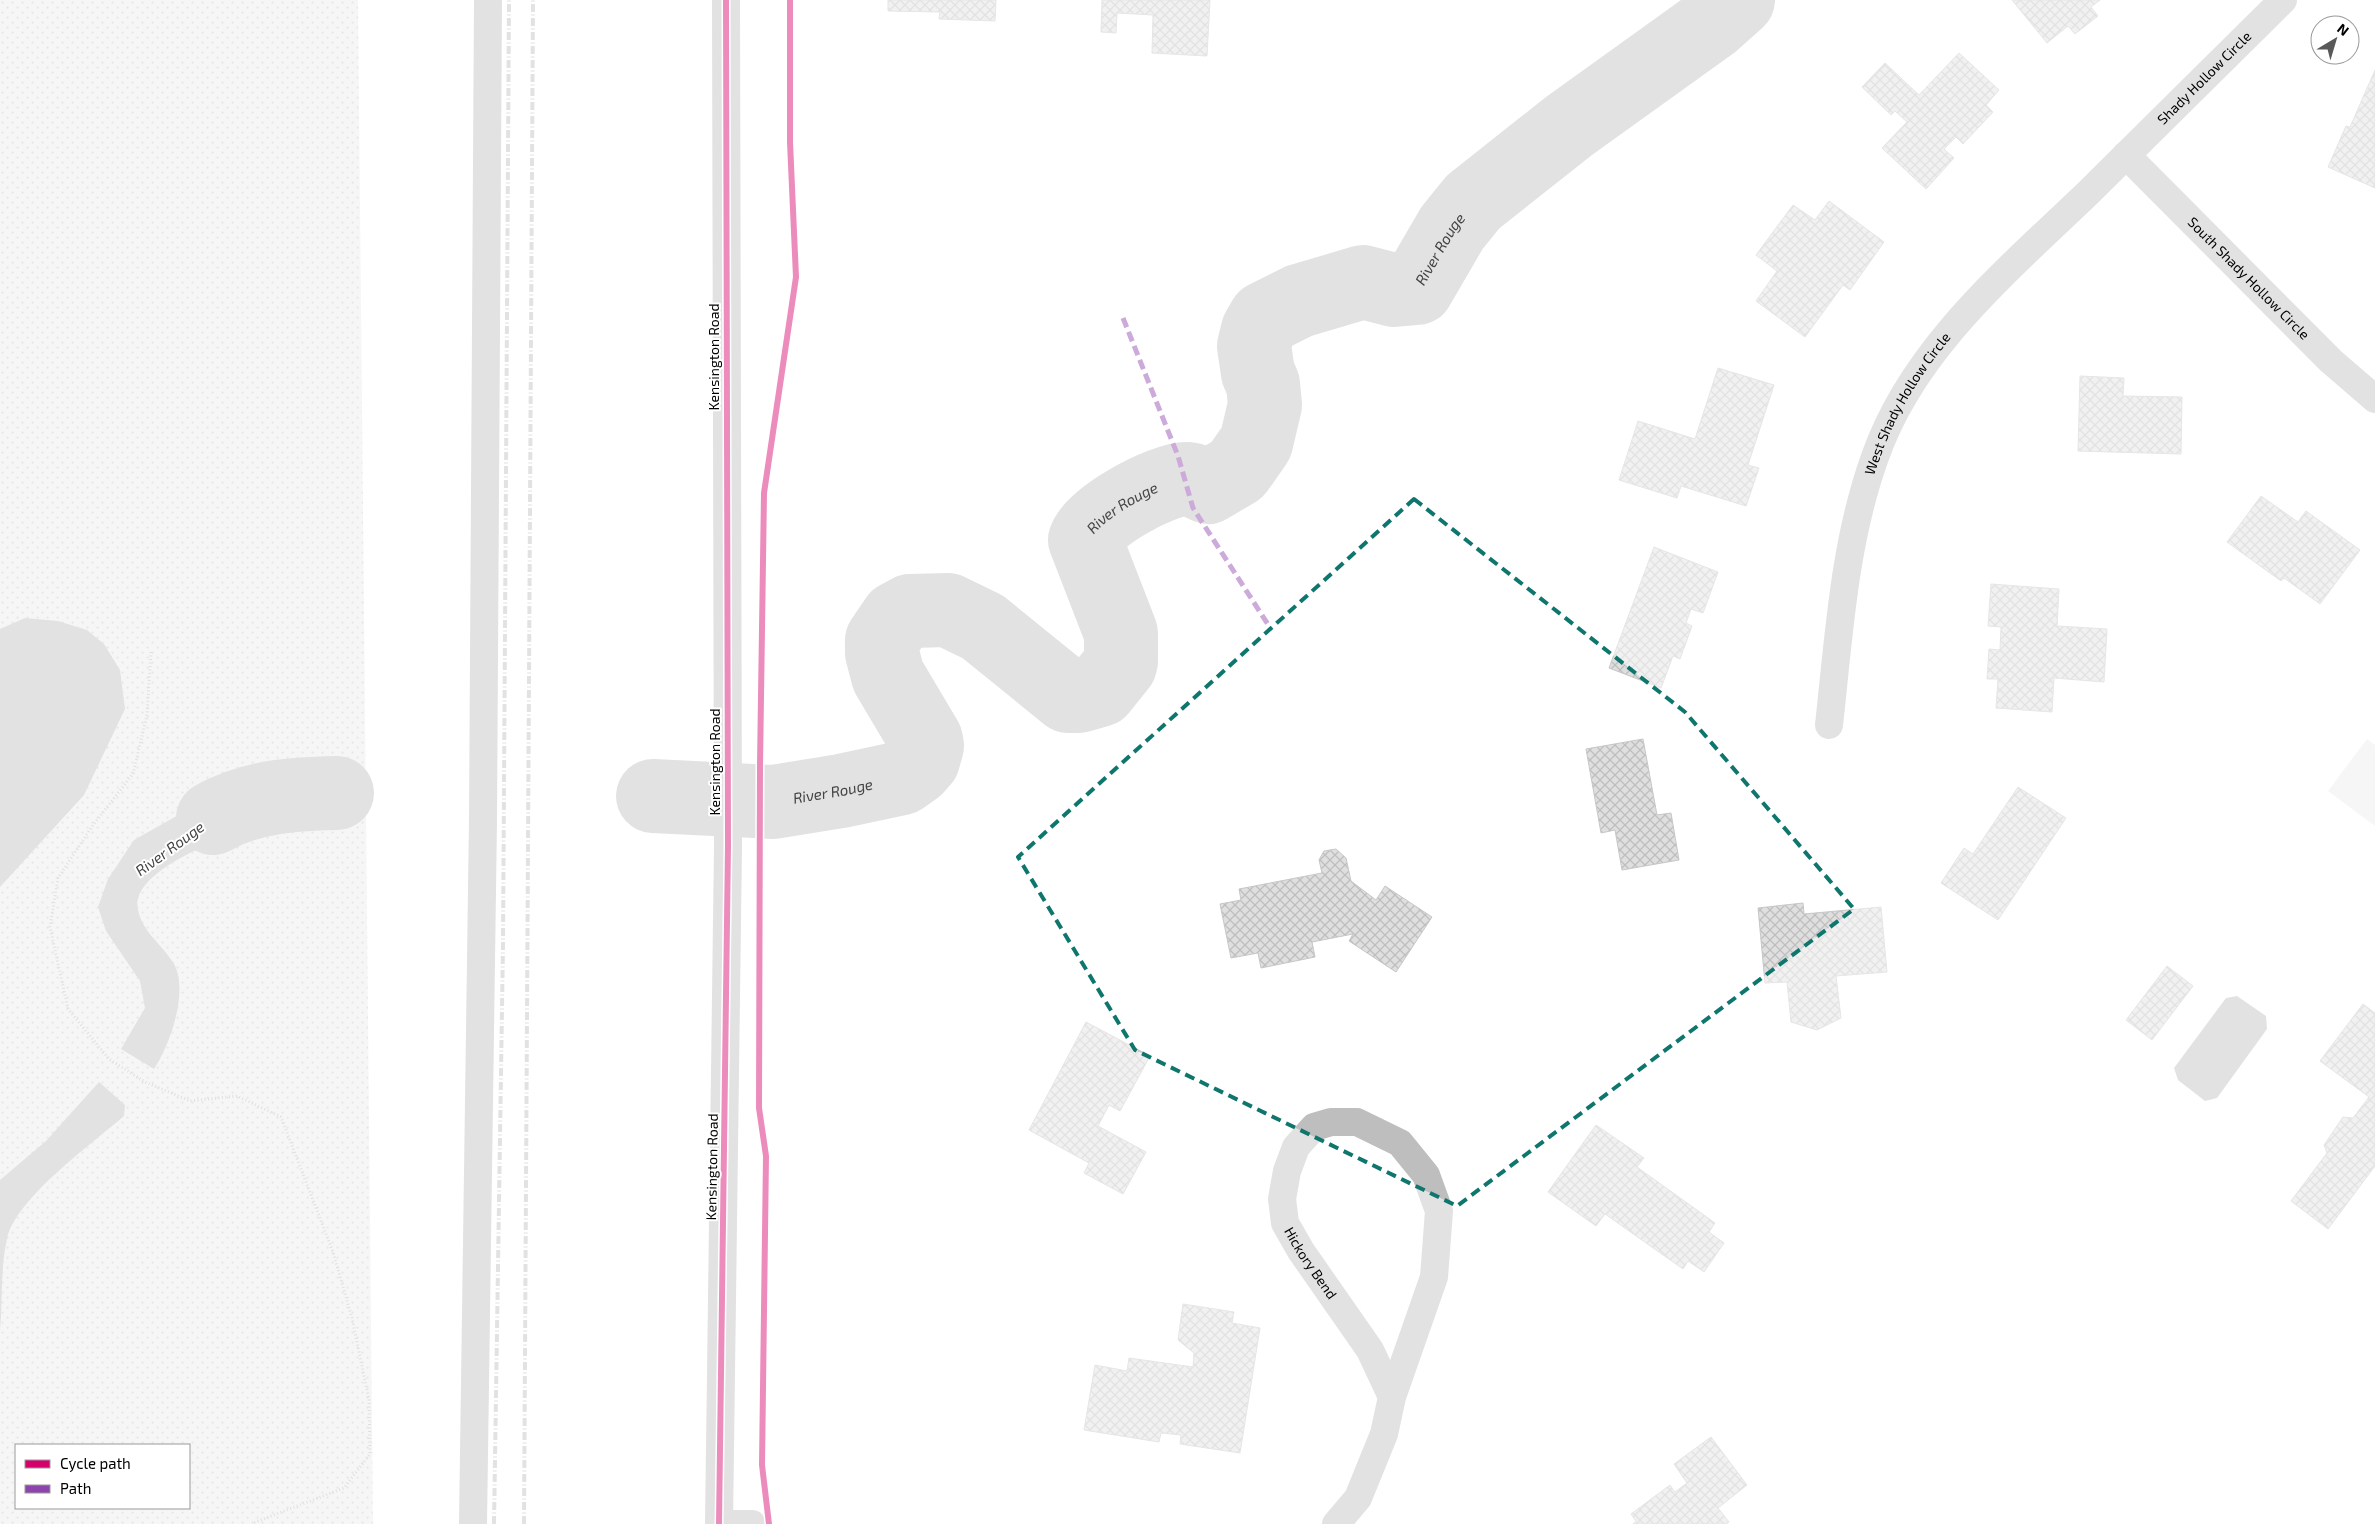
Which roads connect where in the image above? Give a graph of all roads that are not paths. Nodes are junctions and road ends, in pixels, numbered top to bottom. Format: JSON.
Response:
{"nodes":[{"id":1,"x":488,"y":0,"type":"edge"},
{"id":2,"x":726,"y":0,"type":"edge"},
{"id":3,"x":2283,"y":0,"type":"edge"},
{"id":4,"x":2126,"y":155,"type":"junction"},
{"id":5,"x":2375,"y":398,"type":"edge"},
{"id":6,"x":1829,"y":725,"type":"dead end"},
{"id":7,"x":1392,"y":1397,"type":"junction"},
{"id":8,"x":473,"y":1524,"type":"edge"},
{"id":9,"x":720,"y":1524,"type":"edge"},
{"id":10,"x":752,"y":1524,"type":"edge"},
{"id":11,"x":1336,"y":1524,"type":"edge"}],
"edges":[{"from":1,"to":8,"type":"street"},
{"from":2,"to":9,"type":"street","name":"Kensington Road"},
{"from":3,"to":4,"type":"street","name":"Shady Hollow Circle"},
{"from":4,"to":5,"type":"street","name":"South Shady Hollow Circle"},
{"from":4,"to":6,"type":"street","name":"West Shady Hollow Circle"},
{"from":7,"to":7,"type":"street","name":"Hickory Bend"},
{"from":7,"to":11,"type":"street","name":"Hickory Bend"},
{"from":9,"to":10,"type":"street"}]}
